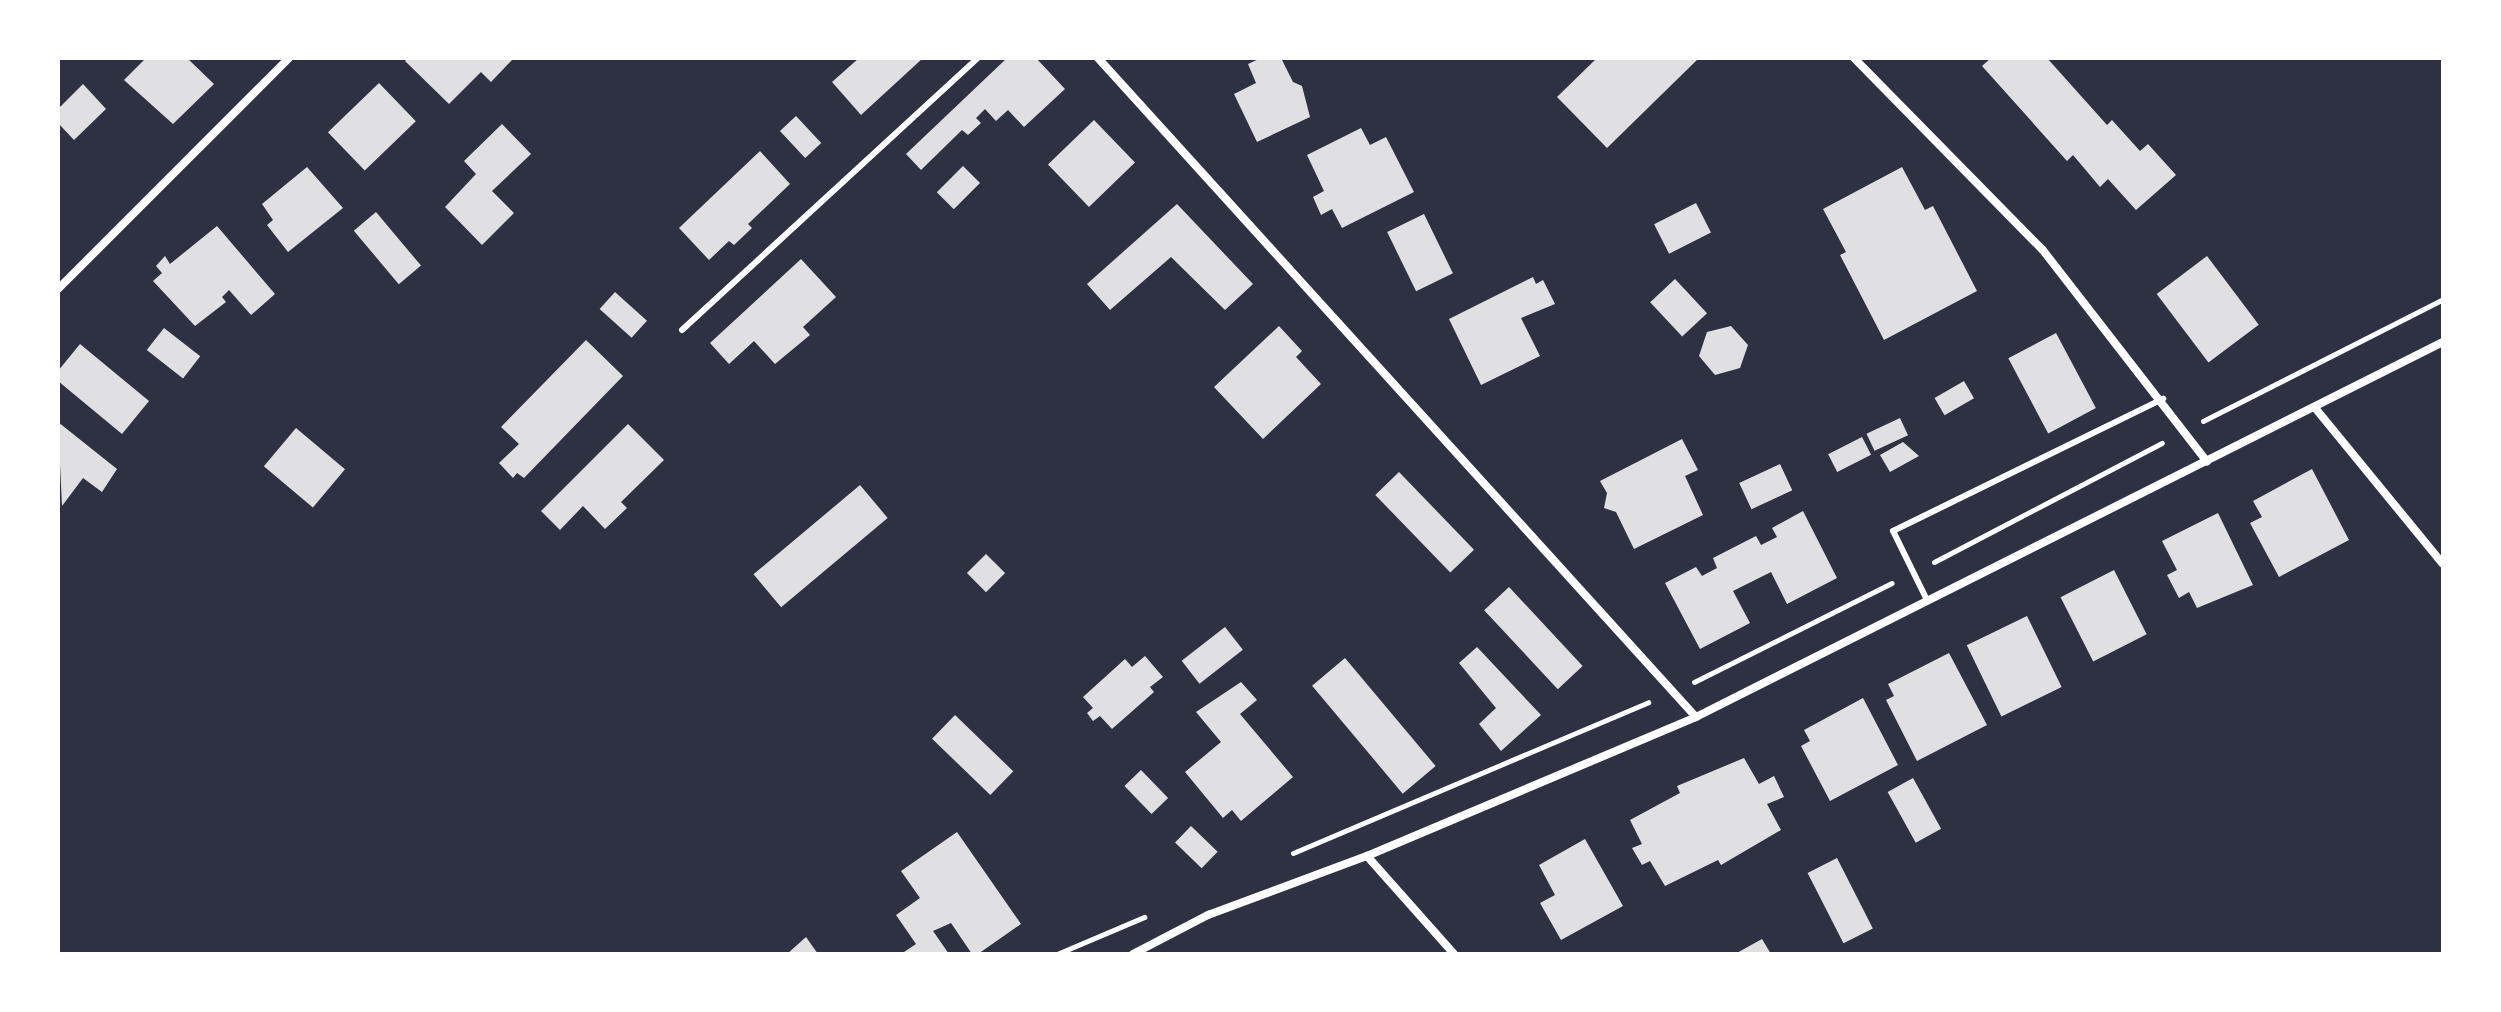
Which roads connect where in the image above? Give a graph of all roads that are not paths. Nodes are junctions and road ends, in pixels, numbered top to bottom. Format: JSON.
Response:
{"nodes":[{"id":1,"x":289,"y":58,"type":"edge"},
{"id":2,"x":978,"y":58,"type":"edge"},
{"id":3,"x":1098,"y":58,"type":"edge"},
{"id":4,"x":1854,"y":58,"type":"edge"},
{"id":5,"x":58,"y":289,"type":"edge"},
{"id":6,"x":682,"y":330,"type":"dead end"},
{"id":7,"x":2443,"y":342,"type":"edge"},
{"id":8,"x":2163,"y":399,"type":"junction"},
{"id":9,"x":2316,"y":409,"type":"junction"},
{"id":10,"x":2207,"y":462,"type":"junction"},
{"id":11,"x":2443,"y":564,"type":"edge"},
{"id":12,"x":1927,"y":600,"type":"junction"},
{"id":13,"x":1696,"y":717,"type":"junction"},
{"id":14,"x":1367,"y":856,"type":"junction"},
{"id":15,"x":1133,"y":954,"type":"edge"},
{"id":16,"x":1454,"y":954,"type":"edge"}],
"edges":[{"from":1,"to":5,"type":"street"},
{"from":2,"to":6,"type":"lane"},
{"from":3,"to":13,"type":"street"},
{"from":4,"to":8,"type":"street"},
{"from":7,"to":9,"type":"street"},
{"from":8,"to":10,"type":"street"},
{"from":8,"to":12,"type":"lane"},
{"from":9,"to":10,"type":"street"},
{"from":9,"to":11,"type":"street"},
{"from":10,"to":12,"type":"street"},
{"from":12,"to":13,"type":"street"},
{"from":13,"to":14,"type":"street"},
{"from":14,"to":15,"type":"street"},
{"from":14,"to":16,"type":"street"}]}
